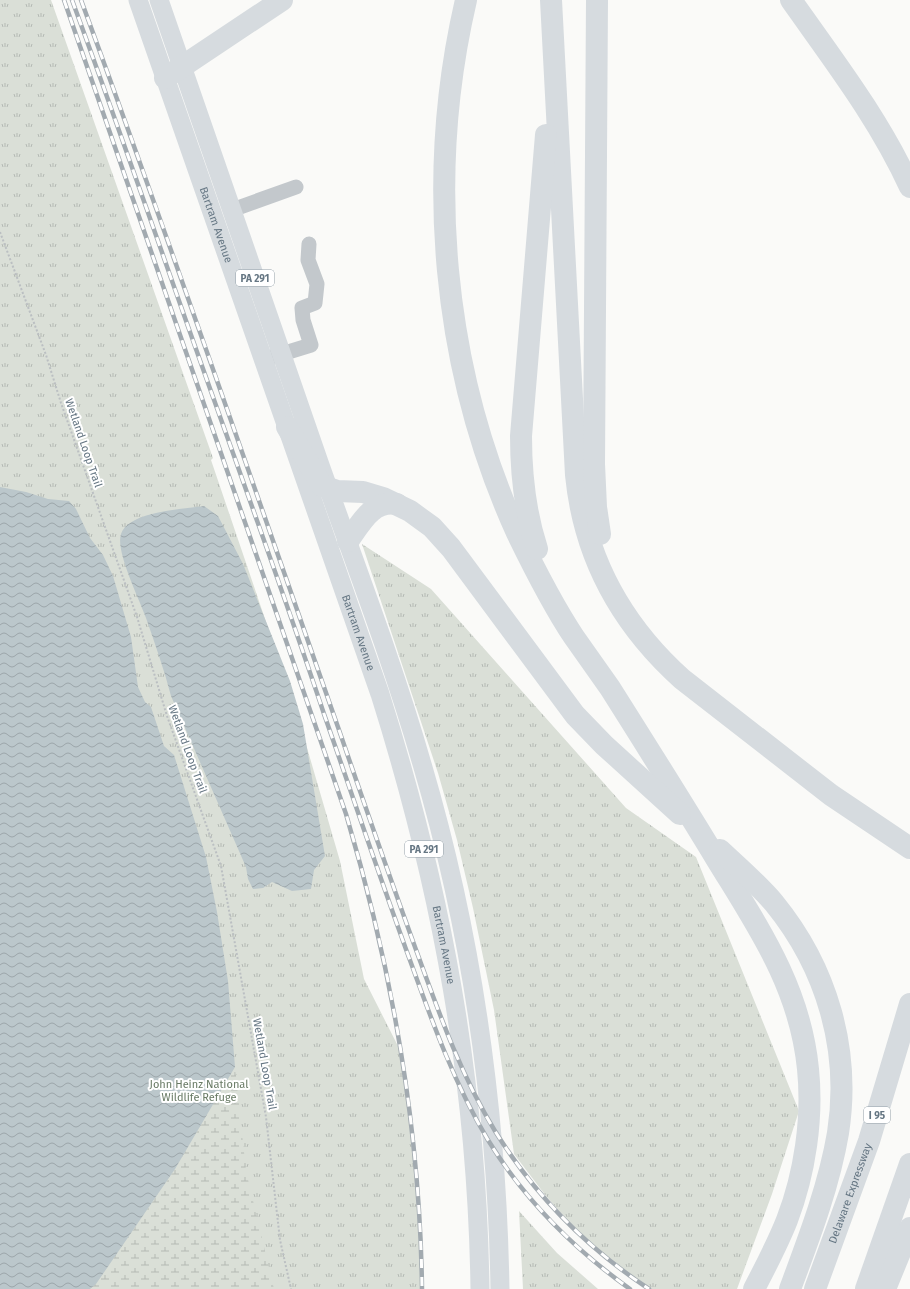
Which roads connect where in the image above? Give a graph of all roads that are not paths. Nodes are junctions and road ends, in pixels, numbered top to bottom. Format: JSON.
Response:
{"nodes":[{"id":1,"x":138,"y":0,"type":"edge"},
{"id":2,"x":159,"y":0,"type":"edge"},
{"id":3,"x":282,"y":0,"type":"edge"},
{"id":4,"x":466,"y":0,"type":"edge"},
{"id":5,"x":546,"y":0,"type":"edge"},
{"id":6,"x":551,"y":0,"type":"edge"},
{"id":7,"x":597,"y":0,"type":"edge"},
{"id":8,"x":791,"y":0,"type":"edge"},
{"id":9,"x":173,"y":72,"type":"junction"},
{"id":10,"x":296,"y":187,"type":"dead end"},
{"id":11,"x":910,"y":187,"type":"edge"},
{"id":12,"x":232,"y":210,"type":"junction"},
{"id":13,"x":309,"y":244,"type":"dead end"},
{"id":14,"x":282,"y":354,"type":"junction"},
{"id":15,"x":264,"y":360,"type":"junction"},
{"id":16,"x":287,"y":427,"type":"junction"},
{"id":17,"x":329,"y":489,"type":"junction"},
{"id":18,"x":397,"y":504,"type":"junction"},
{"id":19,"x":348,"y":541,"type":"junction"},
{"id":20,"x":594,"y":665,"type":"junction"},
{"id":21,"x":739,"y":723,"type":"junction"},
{"id":22,"x":910,"y":848,"type":"edge"},
{"id":23,"x":910,"y":1004,"type":"edge"},
{"id":24,"x":910,"y":1164,"type":"edge"},
{"id":25,"x":910,"y":1228,"type":"edge"},
{"id":26,"x":480,"y":1289,"type":"edge"},
{"id":27,"x":500,"y":1289,"type":"edge"},
{"id":28,"x":754,"y":1289,"type":"edge"},
{"id":29,"x":790,"y":1289,"type":"edge"},
{"id":30,"x":814,"y":1289,"type":"edge"},
{"id":31,"x":866,"y":1289,"type":"edge"},
{"id":32,"x":885,"y":1289,"type":"edge"}],
"edges":[{"from":1,"to":9,"type":"main road","name":"Bartram Avenue","number":"PA 291"},
{"from":2,"to":9,"type":"main road","name":"Bartram Avenue","number":"PA 291"},
{"from":3,"to":9,"type":"highway"},
{"from":4,"to":20,"type":"highway"},
{"from":5,"to":20,"type":"highway"},
{"from":6,"to":21,"type":"highway"},
{"from":7,"to":21,"type":"highway"},
{"from":8,"to":11,"type":"highway"},
{"from":9,"to":12,"type":"main road","name":"Bartram Avenue","number":"PA 291"},
{"from":9,"to":15,"type":"main road","name":"Bartram Avenue","number":"PA 291"},
{"from":10,"to":12,"type":"lane"},
{"from":12,"to":14,"type":"main road","name":"Bartram Avenue","number":"PA 291"},
{"from":13,"to":14,"type":"lane"},
{"from":14,"to":15,"type":"lane"},
{"from":14,"to":17,"type":"main road","name":"Bartram Avenue","number":"PA 291"},
{"from":15,"to":16,"type":"main road","name":"Bartram Avenue","number":"PA 291"},
{"from":16,"to":17,"type":"highway"},
{"from":16,"to":26,"type":"main road","name":"Bartram Avenue","number":"PA 291"},
{"from":17,"to":18,"type":"highway"},
{"from":17,"to":19,"type":"main road","name":"Bartram Avenue","number":"PA 291"},
{"from":18,"to":19,"type":"highway"},
{"from":18,"to":29,"type":"highway"},
{"from":19,"to":27,"type":"main road","name":"Bartram Avenue","number":"PA 291"},
{"from":20,"to":28,"type":"highway"},
{"from":21,"to":22,"type":"highway"},
{"from":23,"to":30,"type":"highway","name":"Delaware Expressway","number":"I 95"},
{"from":24,"to":31,"type":"highway"},
{"from":25,"to":32,"type":"highway"}]}
